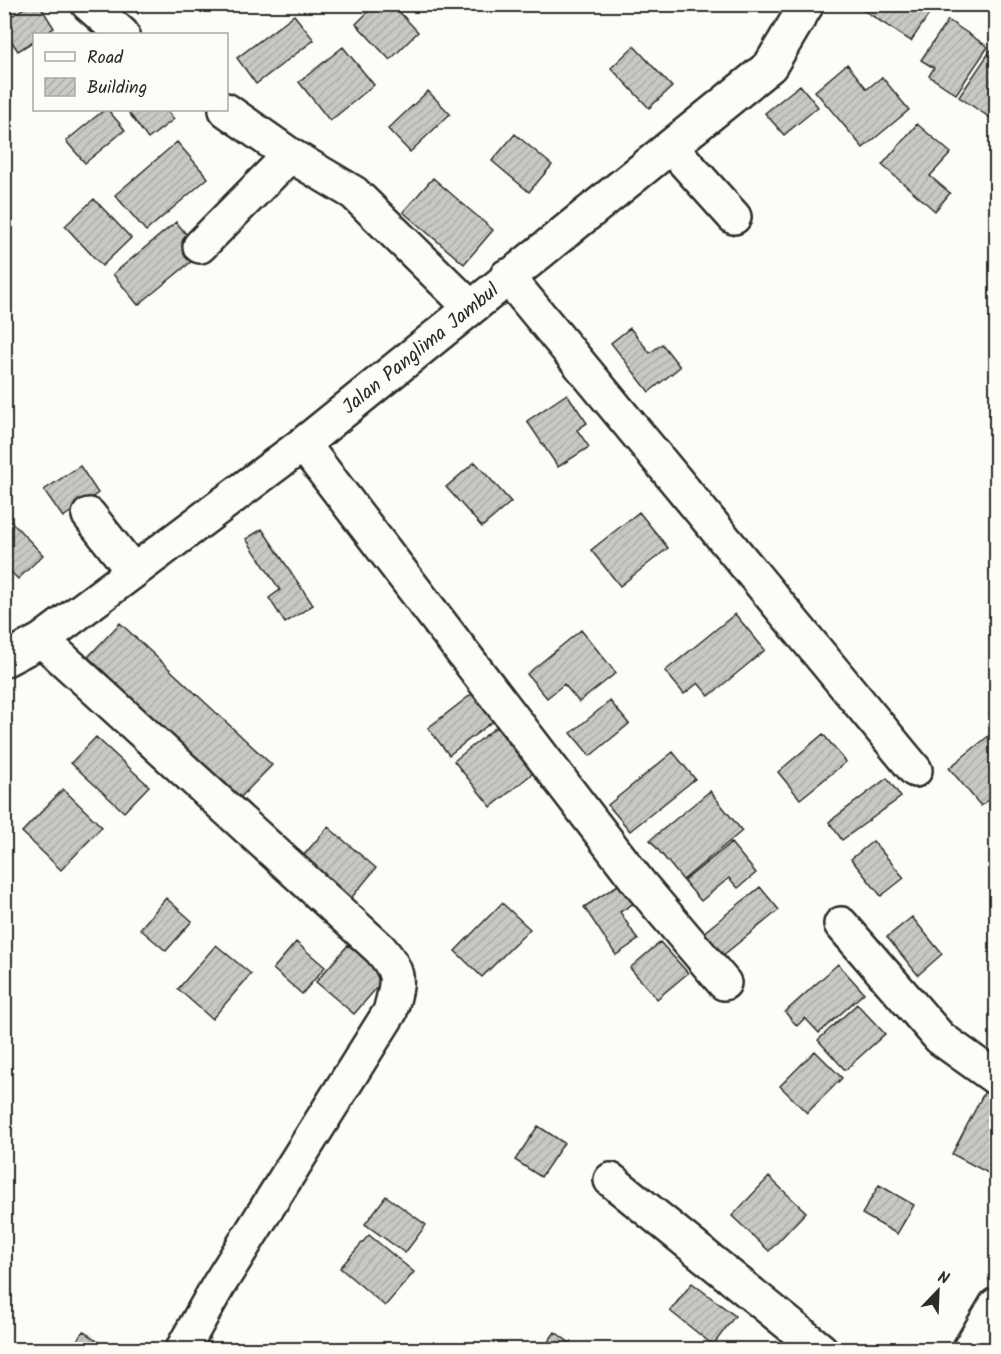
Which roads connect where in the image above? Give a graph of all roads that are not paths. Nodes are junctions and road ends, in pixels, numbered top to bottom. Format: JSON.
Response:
{"nodes":[{"id":1,"x":88,"y":4,"type":"edge"},
{"id":2,"x":807,"y":4,"type":"edge"},
{"id":3,"x":121,"y":33,"type":"edge"},
{"id":4,"x":227,"y":111,"type":"edge"},
{"id":5,"x":672,"y":148,"type":"junction"},
{"id":6,"x":290,"y":155,"type":"junction"},
{"id":7,"x":734,"y":217,"type":"dead end"},
{"id":8,"x":200,"y":246,"type":"dead end"},
{"id":9,"x":507,"y":276,"type":"junction"},
{"id":10,"x":470,"y":307,"type":"junction"},
{"id":11,"x":303,"y":444,"type":"junction"},
{"id":12,"x":89,"y":514,"type":"dead end"},
{"id":13,"x":133,"y":571,"type":"junction"},
{"id":14,"x":42,"y":640,"type":"junction"},
{"id":15,"x":4,"y":660,"type":"edge"},
{"id":16,"x":915,"y":770,"type":"dead end"},
{"id":17,"x":841,"y":924,"type":"dead end"},
{"id":18,"x":724,"y":983,"type":"dead end"},
{"id":19,"x":996,"y":1078,"type":"edge"},
{"id":20,"x":611,"y":1180,"type":"dead end"},
{"id":21,"x":996,"y":1305,"type":"edge"},
{"id":22,"x":182,"y":1350,"type":"edge"},
{"id":23,"x":820,"y":1350,"type":"edge"},
{"id":24,"x":969,"y":1350,"type":"edge"}],
"edges":[{"from":1,"to":3,"type":"street"},
{"from":2,"to":5,"type":"street","name":"Jalan Panglima Jambul"},
{"from":4,"to":6,"type":"street"},
{"from":5,"to":7,"type":"street"},
{"from":5,"to":9,"type":"street","name":"Jalan Panglima Jambul"},
{"from":6,"to":8,"type":"street"},
{"from":6,"to":10,"type":"street"},
{"from":9,"to":10,"type":"street","name":"Jalan Panglima Jambul"},
{"from":9,"to":16,"type":"street"},
{"from":10,"to":11,"type":"street","name":"Jalan Panglima Jambul"},
{"from":11,"to":13,"type":"street","name":"Jalan Panglima Jambul"},
{"from":11,"to":18,"type":"street"},
{"from":12,"to":13,"type":"street"},
{"from":13,"to":14,"type":"street","name":"Jalan Panglima Jambul"},
{"from":14,"to":15,"type":"street","name":"Jalan Panglima Jambul"},
{"from":14,"to":22,"type":"street"},
{"from":17,"to":19,"type":"street"},
{"from":20,"to":23,"type":"street"},
{"from":21,"to":24,"type":"street"}]}
